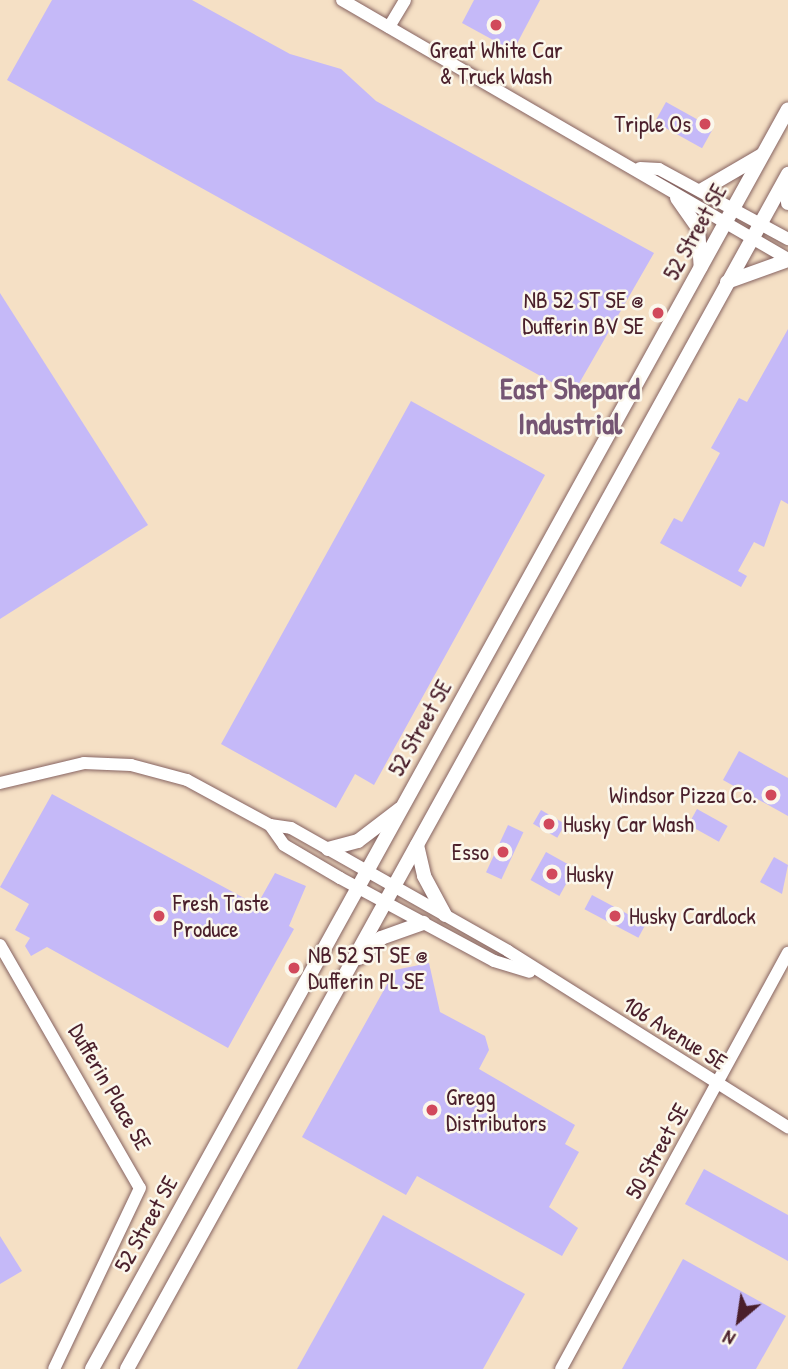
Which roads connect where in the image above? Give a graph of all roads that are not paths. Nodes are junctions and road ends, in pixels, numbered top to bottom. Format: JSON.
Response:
{"nodes":[{"id":1,"x":342,"y":0,"type":"edge"},
{"id":2,"x":405,"y":0,"type":"edge"},
{"id":3,"x":390,"y":27,"type":"junction"},
{"id":4,"x":788,"y":109,"type":"edge"},
{"id":5,"x":763,"y":154,"type":"junction"},
{"id":6,"x":640,"y":168,"type":"junction"},
{"id":7,"x":788,"y":174,"type":"edge"},
{"id":8,"x":702,"y":190,"type":"junction"},
{"id":9,"x":677,"y":198,"type":"junction"},
{"id":10,"x":788,"y":203,"type":"edge"},
{"id":11,"x":734,"y":208,"type":"junction"},
{"id":12,"x":760,"y":223,"type":"junction"},
{"id":13,"x":725,"y":224,"type":"junction"},
{"id":14,"x":751,"y":239,"type":"junction"},
{"id":15,"x":788,"y":239,"type":"edge"},
{"id":16,"x":788,"y":260,"type":"edge"},
{"id":17,"x":701,"y":267,"type":"junction"},
{"id":18,"x":726,"y":283,"type":"junction"},
{"id":19,"x":0,"y":783,"type":"edge"},
{"id":20,"x":403,"y":806,"type":"junction"},
{"id":21,"x":270,"y":825,"type":"junction"},
{"id":22,"x":417,"y":844,"type":"junction"},
{"id":23,"x":328,"y":849,"type":"junction"},
{"id":24,"x":367,"y":872,"type":"junction"},
{"id":25,"x":393,"y":886,"type":"junction"},
{"id":26,"x":359,"y":887,"type":"junction"},
{"id":27,"x":385,"y":902,"type":"junction"},
{"id":28,"x":445,"y":915,"type":"junction"},
{"id":29,"x":423,"y":923,"type":"junction"},
{"id":30,"x":0,"y":945,"type":"edge"},
{"id":31,"x":788,"y":953,"type":"edge"},
{"id":32,"x":350,"y":966,"type":"junction"},
{"id":33,"x":539,"y":975,"type":"junction"},
{"id":34,"x":718,"y":1084,"type":"junction"},
{"id":35,"x":788,"y":1127,"type":"edge"},
{"id":36,"x":54,"y":1369,"type":"edge"},
{"id":37,"x":92,"y":1369,"type":"edge"},
{"id":38,"x":127,"y":1369,"type":"edge"},
{"id":39,"x":561,"y":1369,"type":"edge"}],
"edges":[{"from":1,"to":3,"type":"street"},
{"from":2,"to":3,"type":"street"},
{"from":3,"to":6,"type":"street"},
{"from":4,"to":5,"type":"main road","name":"52 Street SE"},
{"from":5,"to":8,"type":"main road"},
{"from":5,"to":11,"type":"main road","name":"52 Street SE"},
{"from":6,"to":8,"type":"street"},
{"from":6,"to":9,"type":"street"},
{"from":7,"to":10,"type":"main road"},
{"from":7,"to":12,"type":"main road"},
{"from":8,"to":11,"type":"street"},
{"from":9,"to":13,"type":"street"},
{"from":9,"to":17,"type":"main road"},
{"from":11,"to":12,"type":"street"},
{"from":11,"to":13,"type":"main road","name":"52 Street SE"},
{"from":12,"to":14,"type":"main road"},
{"from":12,"to":15,"type":"street"},
{"from":13,"to":14,"type":"street"},
{"from":13,"to":17,"type":"main road","name":"52 Street SE"},
{"from":14,"to":16,"type":"street"},
{"from":14,"to":18,"type":"main road"},
{"from":16,"to":18,"type":"main road"},
{"from":17,"to":20,"type":"main road","name":"52 Street SE"},
{"from":18,"to":22,"type":"main road"},
{"from":19,"to":21,"type":"street"},
{"from":20,"to":23,"type":"main road"},
{"from":20,"to":24,"type":"main road","name":"52 Street SE"},
{"from":21,"to":23,"type":"street"},
{"from":21,"to":26,"type":"street"},
{"from":22,"to":25,"type":"main road"},
{"from":22,"to":28,"type":"main road"},
{"from":23,"to":24,"type":"street"},
{"from":24,"to":25,"type":"street","name":"106 Avenue SE"},
{"from":24,"to":26,"type":"main road","name":"52 Street SE"},
{"from":25,"to":27,"type":"main road"},
{"from":25,"to":28,"type":"street","name":"106 Avenue SE"},
{"from":26,"to":27,"type":"street","name":"106 Avenue SE"},
{"from":26,"to":37,"type":"main road","name":"52 Street SE"},
{"from":27,"to":29,"type":"street","name":"106 Avenue SE"},
{"from":27,"to":32,"type":"main road"},
{"from":28,"to":33,"type":"street","name":"106 Avenue SE"},
{"from":29,"to":32,"type":"main road"},
{"from":29,"to":33,"type":"street","name":"106 Avenue SE"},
{"from":30,"to":36,"type":"street","name":"Dufferin Place SE"},
{"from":31,"to":34,"type":"street","name":"50 Street SE"},
{"from":32,"to":38,"type":"main road"},
{"from":33,"to":34,"type":"street","name":"106 Avenue SE"},
{"from":34,"to":35,"type":"street","name":"106 Avenue SE"},
{"from":34,"to":39,"type":"street","name":"50 Street SE"}]}
